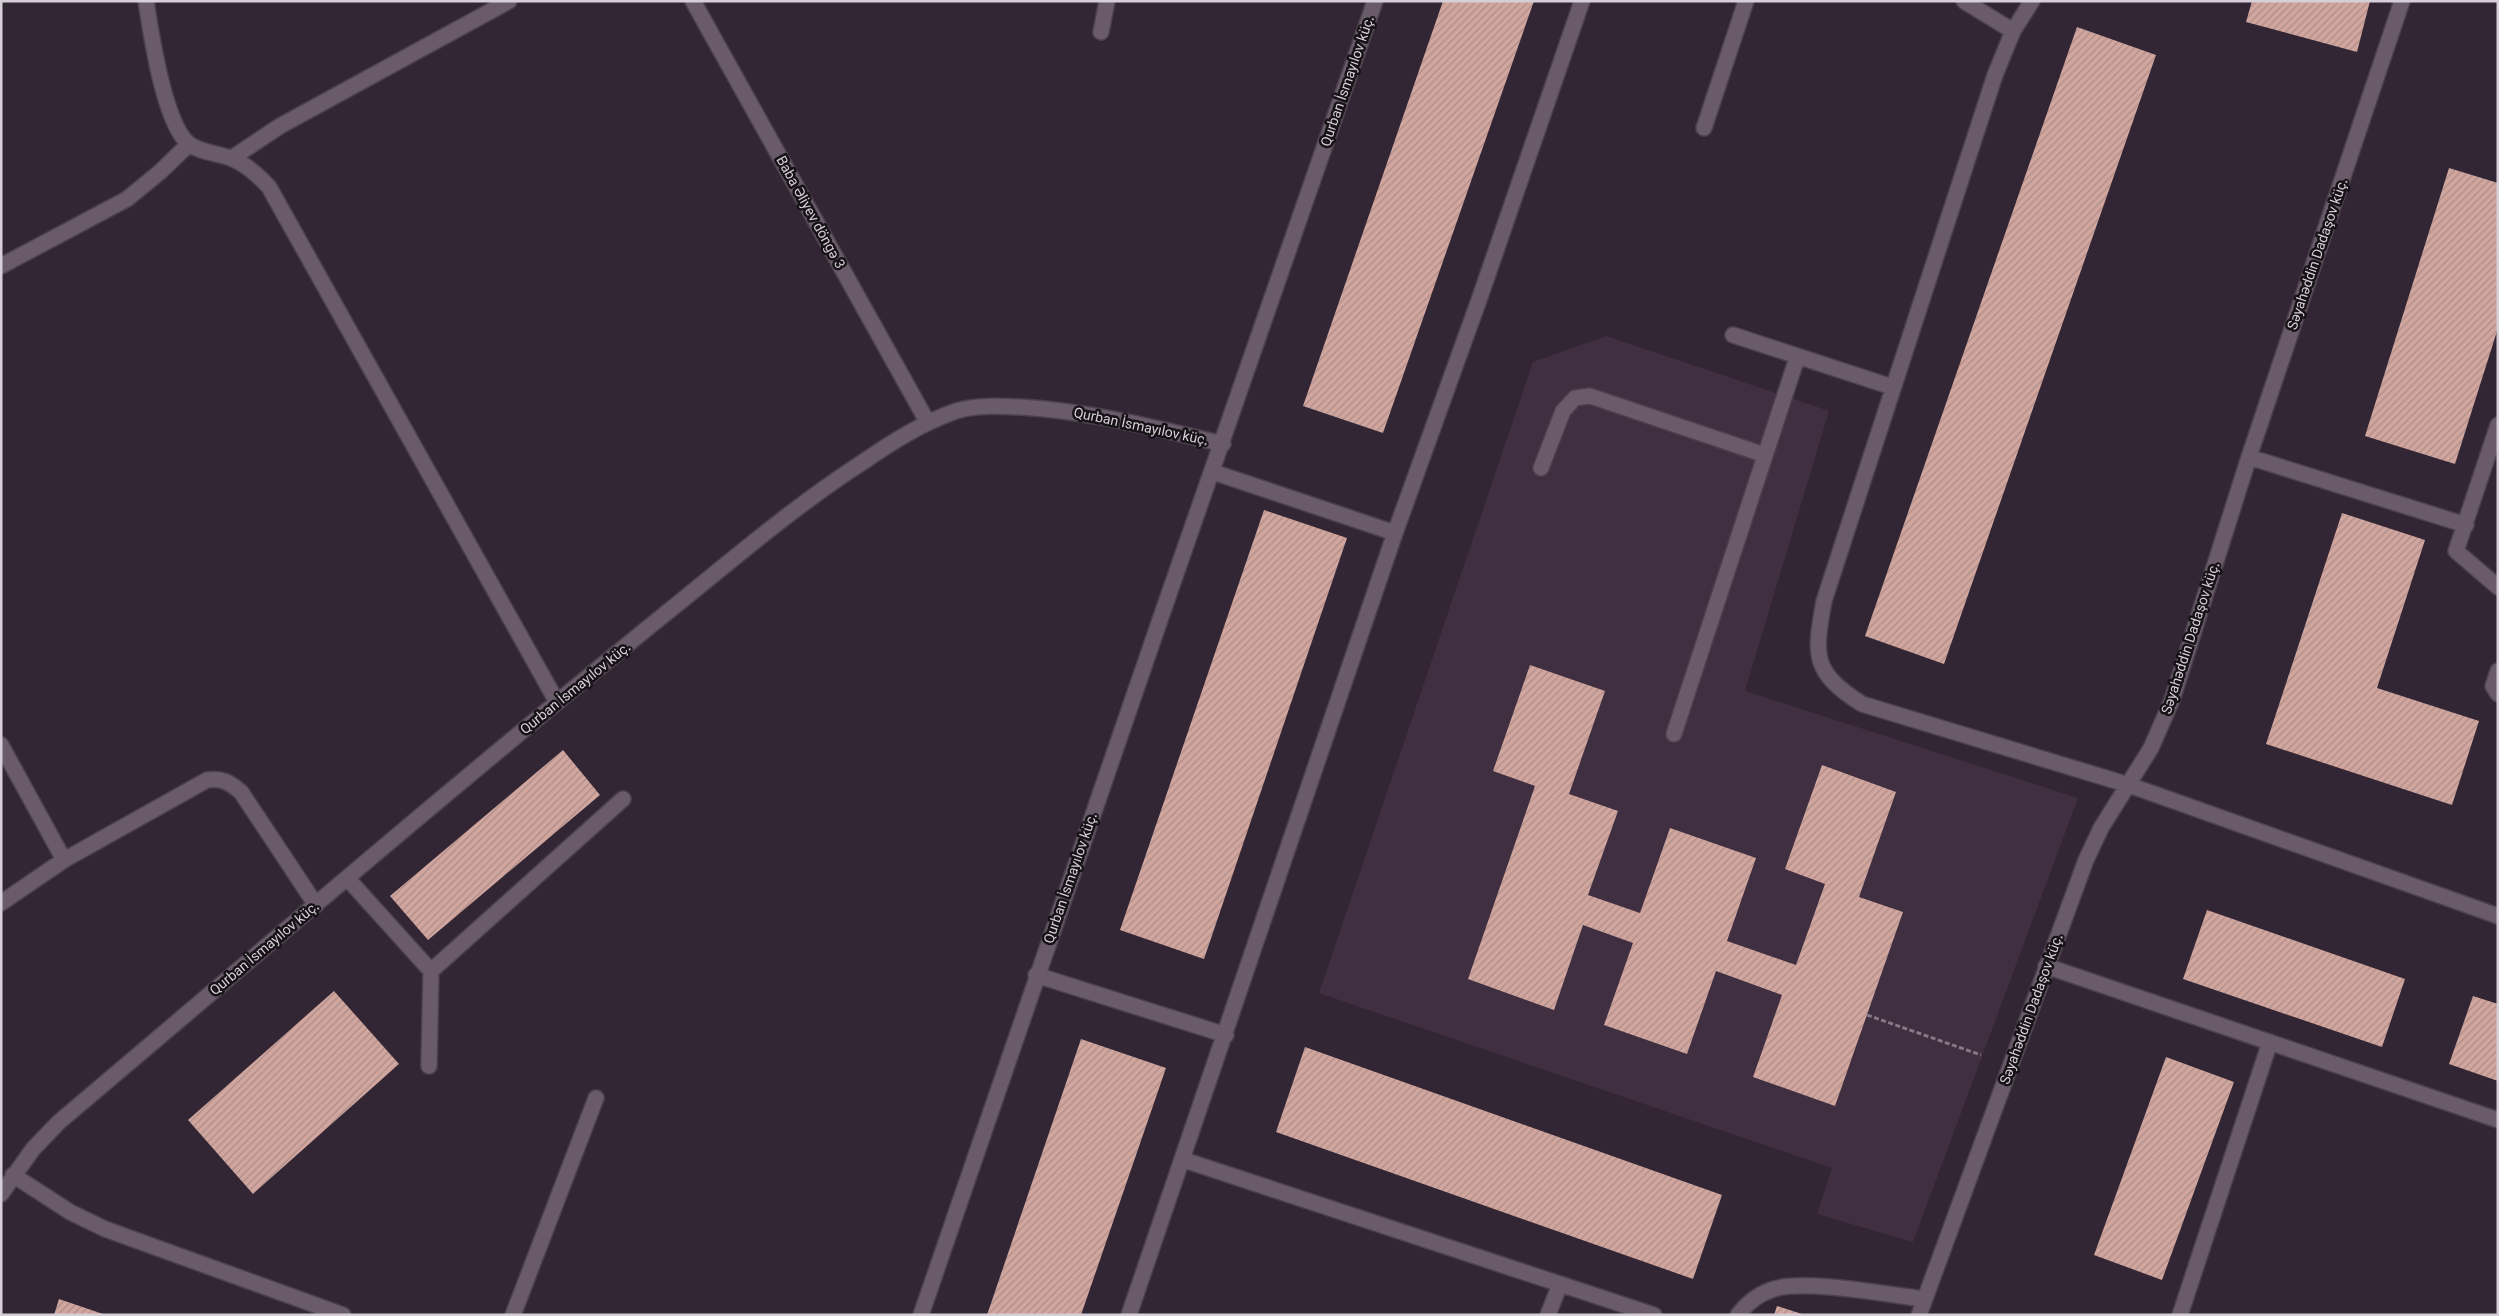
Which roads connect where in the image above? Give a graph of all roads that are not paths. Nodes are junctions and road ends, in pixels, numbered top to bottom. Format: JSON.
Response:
{"nodes":[{"id":1,"x":146,"y":1,"type":"edge"},
{"id":2,"x":510,"y":1,"type":"edge"},
{"id":3,"x":693,"y":1,"type":"edge"},
{"id":4,"x":1107,"y":1,"type":"edge"},
{"id":5,"x":1375,"y":1,"type":"edge"},
{"id":6,"x":1582,"y":1,"type":"edge"},
{"id":7,"x":1746,"y":1,"type":"edge"},
{"id":8,"x":1964,"y":1,"type":"edge"},
{"id":9,"x":2032,"y":1,"type":"edge"},
{"id":10,"x":2402,"y":1,"type":"edge"},
{"id":11,"x":2013,"y":31,"type":"junction"},
{"id":12,"x":1101,"y":32,"type":"dead end"},
{"id":13,"x":1704,"y":128,"type":"dead end"},
{"id":14,"x":189,"y":144,"type":"junction"},
{"id":15,"x":232,"y":158,"type":"junction"},
{"id":16,"x":1,"y":266,"type":"edge"},
{"id":17,"x":1733,"y":335,"type":"dead end"},
{"id":18,"x":1797,"y":358,"type":"junction"},
{"id":19,"x":1892,"y":387,"type":"junction"},
{"id":20,"x":928,"y":423,"type":"junction"},
{"id":21,"x":2498,"y":425,"type":"edge"},
{"id":22,"x":1223,"y":444,"type":"junction"},
{"id":23,"x":1765,"y":455,"type":"junction"},
{"id":24,"x":2249,"y":457,"type":"junction"},
{"id":25,"x":1541,"y":468,"type":"dead end"},
{"id":26,"x":1213,"y":472,"type":"junction"},
{"id":27,"x":2466,"y":524,"type":"junction"},
{"id":28,"x":1395,"y":533,"type":"junction"},
{"id":29,"x":2498,"y":587,"type":"edge"},
{"id":30,"x":2498,"y":671,"type":"edge"},
{"id":31,"x":2498,"y":694,"type":"edge"},
{"id":32,"x":557,"y":702,"type":"junction"},
{"id":33,"x":1674,"y":734,"type":"dead end"},
{"id":34,"x":1,"y":745,"type":"edge"},
{"id":35,"x":2128,"y":784,"type":"junction"},
{"id":36,"x":623,"y":799,"type":"dead end"},
{"id":37,"x":64,"y":860,"type":"junction"},
{"id":38,"x":347,"y":878,"type":"junction"},
{"id":39,"x":1,"y":902,"type":"edge"},
{"id":40,"x":316,"y":905,"type":"junction"},
{"id":41,"x":2498,"y":916,"type":"edge"},
{"id":42,"x":2046,"y":966,"type":"junction"},
{"id":43,"x":431,"y":971,"type":"junction"},
{"id":44,"x":1036,"y":975,"type":"junction"},
{"id":45,"x":1226,"y":1035,"type":"junction"},
{"id":46,"x":2270,"y":1042,"type":"junction"},
{"id":47,"x":429,"y":1066,"type":"dead end"},
{"id":48,"x":596,"y":1098,"type":"dead end"},
{"id":49,"x":2498,"y":1120,"type":"edge"},
{"id":50,"x":1184,"y":1160,"type":"junction"},
{"id":51,"x":13,"y":1175,"type":"junction"},
{"id":52,"x":1,"y":1194,"type":"edge"},
{"id":53,"x":1560,"y":1284,"type":"junction"},
{"id":54,"x":1924,"y":1299,"type":"junction"},
{"id":55,"x":343,"y":1315,"type":"edge"},
{"id":56,"x":513,"y":1315,"type":"edge"},
{"id":57,"x":921,"y":1315,"type":"edge"},
{"id":58,"x":1129,"y":1315,"type":"edge"},
{"id":59,"x":1548,"y":1315,"type":"edge"},
{"id":60,"x":1654,"y":1315,"type":"edge"},
{"id":61,"x":1738,"y":1315,"type":"edge"},
{"id":62,"x":1918,"y":1315,"type":"edge"},
{"id":63,"x":2180,"y":1315,"type":"edge"}],
"edges":[{"from":1,"to":14,"type":"street"},
{"from":2,"to":15,"type":"street"},
{"from":3,"to":20,"type":"street","name":"Baba Əliyev döngə 3"},
{"from":4,"to":12,"type":"street"},
{"from":5,"to":22,"type":"street","name":"Qurban İsmayılov küç."},
{"from":6,"to":28,"type":"street"},
{"from":7,"to":13,"type":"street"},
{"from":8,"to":11,"type":"street"},
{"from":9,"to":11,"type":"street"},
{"from":10,"to":24,"type":"street","name":"Səyahəddin Dadaşov küç."},
{"from":11,"to":19,"type":"street"},
{"from":14,"to":15,"type":"street"},
{"from":14,"to":16,"type":"street"},
{"from":15,"to":32,"type":"street"},
{"from":17,"to":18,"type":"street"},
{"from":18,"to":19,"type":"street"},
{"from":18,"to":23,"type":"street"},
{"from":19,"to":35,"type":"street"},
{"from":20,"to":22,"type":"street","name":"Qurban İsmayılov küç."},
{"from":20,"to":32,"type":"street","name":"Qurban İsmayılov küç."},
{"from":21,"to":27,"type":"street"},
{"from":22,"to":26,"type":"street","name":"Qurban İsmayılov küç."},
{"from":23,"to":25,"type":"street"},
{"from":23,"to":33,"type":"street"},
{"from":24,"to":27,"type":"street"},
{"from":24,"to":35,"type":"street","name":"Səyahəddin Dadaşov küç."},
{"from":26,"to":28,"type":"street"},
{"from":26,"to":44,"type":"street","name":"Qurban İsmayılov küç."},
{"from":27,"to":29,"type":"street"},
{"from":28,"to":45,"type":"street"},
{"from":30,"to":31,"type":"street"},
{"from":32,"to":38,"type":"street","name":"Qurban İsmayılov küç."},
{"from":34,"to":37,"type":"street"},
{"from":35,"to":41,"type":"street"},
{"from":35,"to":42,"type":"street","name":"Səyahəddin Dadaşov küç."},
{"from":36,"to":43,"type":"street"},
{"from":37,"to":39,"type":"street"},
{"from":37,"to":40,"type":"street"},
{"from":38,"to":40,"type":"street","name":"Qurban İsmayılov küç."},
{"from":38,"to":43,"type":"street"},
{"from":40,"to":51,"type":"street","name":"Qurban İsmayılov küç."},
{"from":42,"to":46,"type":"street"},
{"from":42,"to":54,"type":"street","name":"Səyahəddin Dadaşov küç."},
{"from":43,"to":47,"type":"street"},
{"from":44,"to":45,"type":"street"},
{"from":44,"to":57,"type":"street","name":"Qurban İsmayılov küç."},
{"from":45,"to":50,"type":"street"},
{"from":46,"to":49,"type":"street"},
{"from":46,"to":63,"type":"street"},
{"from":48,"to":56,"type":"street"},
{"from":50,"to":53,"type":"street"},
{"from":50,"to":58,"type":"street"},
{"from":51,"to":52,"type":"street","name":"Qurban İsmayılov küç."},
{"from":51,"to":55,"type":"street"},
{"from":53,"to":59,"type":"street"},
{"from":53,"to":60,"type":"street"},
{"from":54,"to":61,"type":"street"},
{"from":54,"to":62,"type":"street","name":"Səyahəddin Dadaşov küç."}]}
